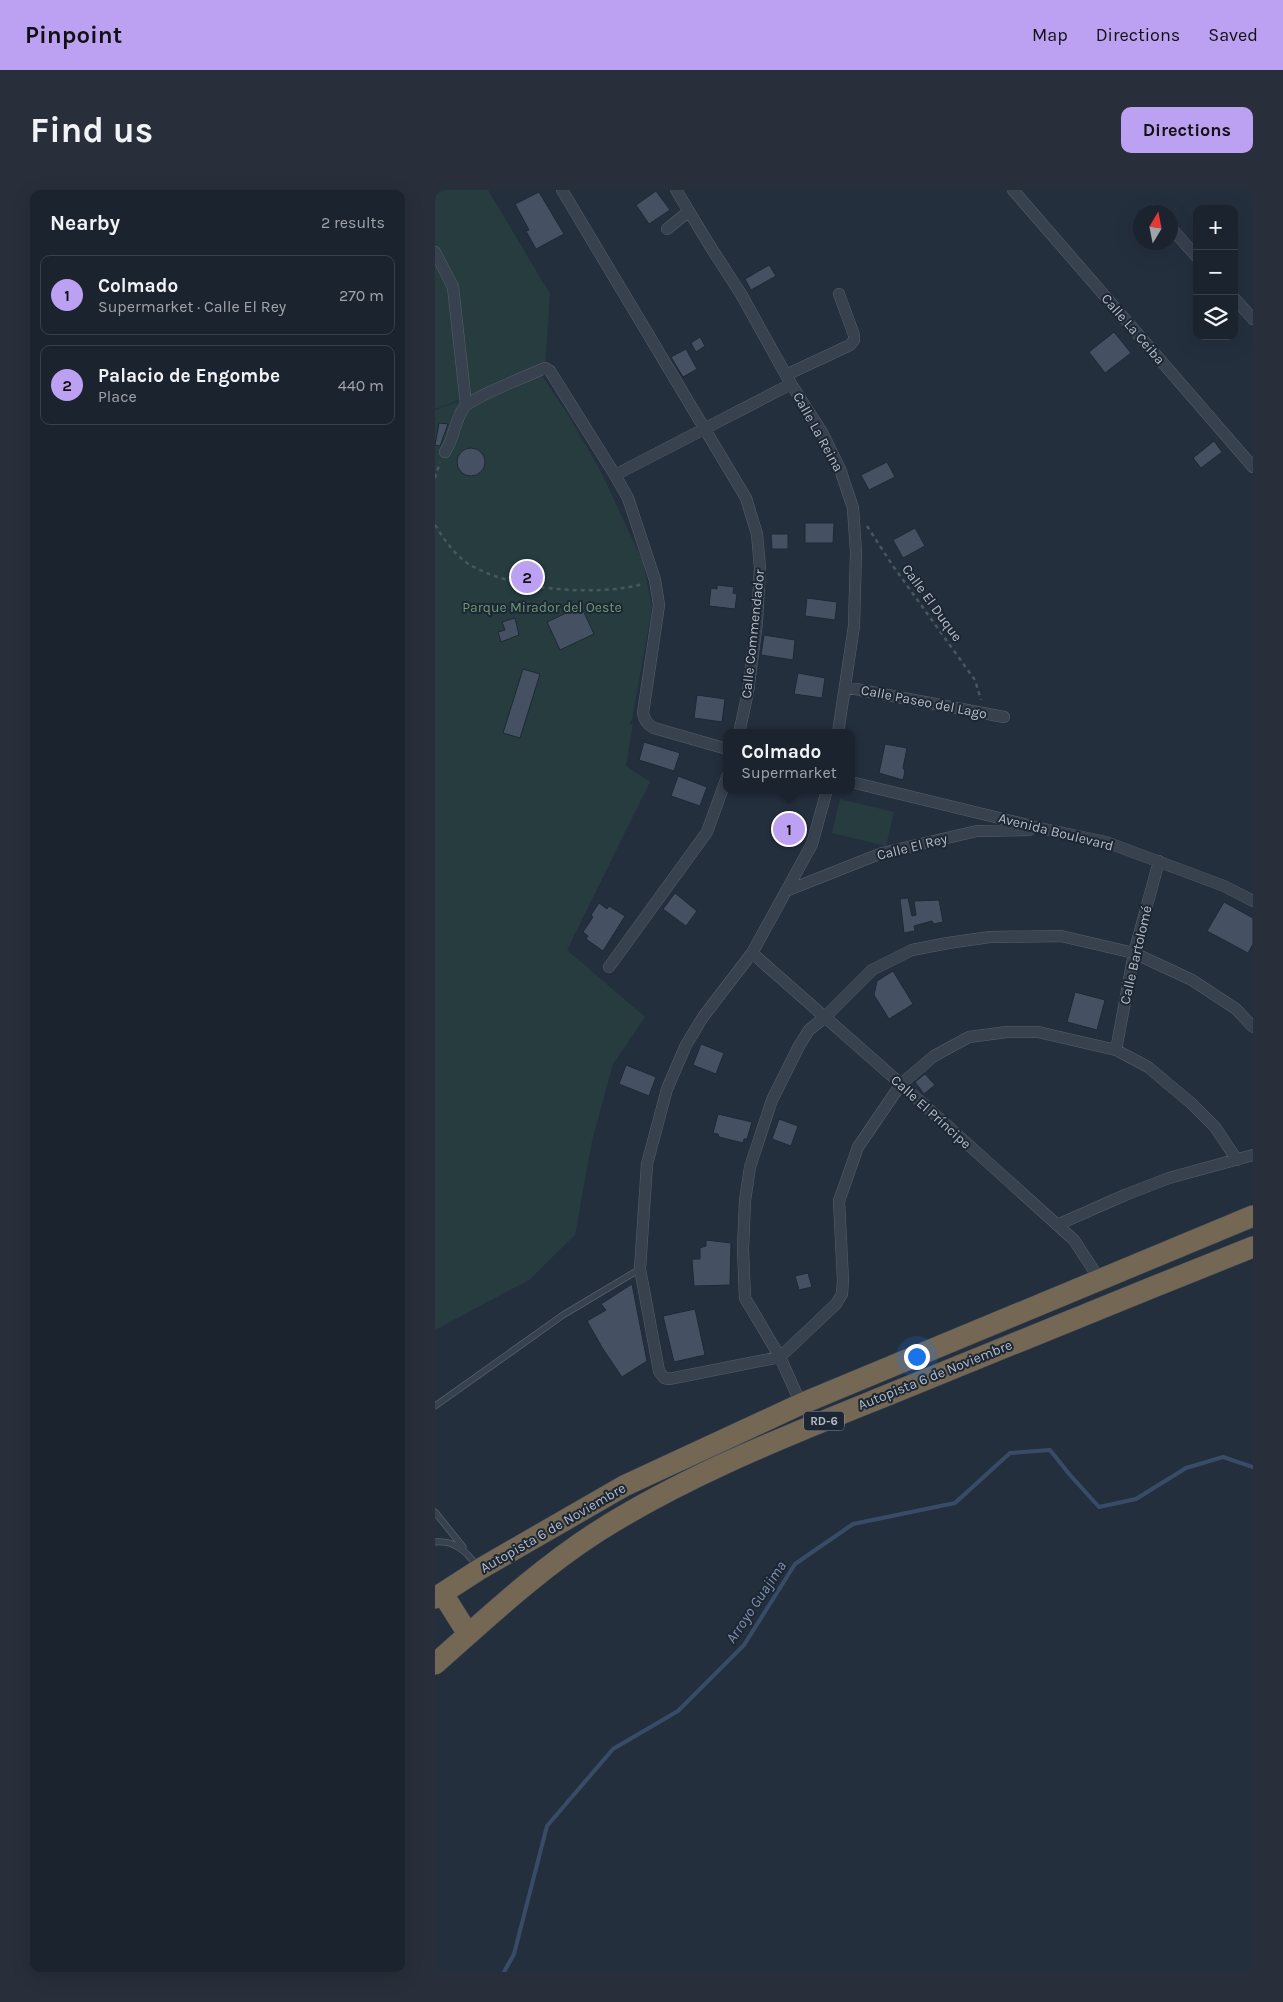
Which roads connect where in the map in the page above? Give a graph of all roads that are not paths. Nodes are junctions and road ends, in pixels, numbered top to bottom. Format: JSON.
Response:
{"nodes":[{"id":1,"x":562,"y":190,"type":"edge"},
{"id":2,"x":676,"y":190,"type":"edge"},
{"id":3,"x":1013,"y":190,"type":"edge"},
{"id":4,"x":689,"y":212,"type":"junction"},
{"id":5,"x":667,"y":229,"type":"dead end"},
{"id":6,"x":1178,"y":236,"type":"edge"},
{"id":7,"x":435,"y":252,"type":"edge"},
{"id":8,"x":1193,"y":253,"type":"edge"},
{"id":9,"x":839,"y":294,"type":"dead end"},
{"id":10,"x":1238,"y":302,"type":"edge"},
{"id":11,"x":1253,"y":319,"type":"edge"},
{"id":12,"x":788,"y":379,"type":"junction"},
{"id":13,"x":466,"y":404,"type":"junction"},
{"id":14,"x":704,"y":429,"type":"junction"},
{"id":15,"x":445,"y":452,"type":"road end"},
{"id":16,"x":1253,"y":467,"type":"edge"},
{"id":17,"x":615,"y":475,"type":"junction"},
{"id":18,"x":845,"y":687,"type":"junction"},
{"id":19,"x":1004,"y":717,"type":"dead end"},
{"id":20,"x":740,"y":729,"type":"edge"},
{"id":21,"x":839,"y":729,"type":"edge"},
{"id":22,"x":723,"y":748,"type":"edge"},
{"id":23,"x":855,"y":783,"type":"edge"},
{"id":24,"x":723,"y":788,"type":"edge"},
{"id":25,"x":826,"y":794,"type":"edge"},
{"id":26,"x":1044,"y":829,"type":"junction"},
{"id":27,"x":1159,"y":861,"type":"junction"},
{"id":28,"x":787,"y":891,"type":"junction"},
{"id":29,"x":1253,"y":901,"type":"edge"},
{"id":30,"x":1134,"y":953,"type":"junction"},
{"id":31,"x":752,"y":954,"type":"junction"},
{"id":32,"x":609,"y":967,"type":"dead end"},
{"id":33,"x":824,"y":1018,"type":"junction"},
{"id":34,"x":1253,"y":1027,"type":"edge"},
{"id":35,"x":1116,"y":1050,"type":"junction"},
{"id":36,"x":901,"y":1084,"type":"junction"},
{"id":37,"x":1253,"y":1155,"type":"edge"},
{"id":38,"x":1237,"y":1160,"type":"junction"},
{"id":39,"x":1253,"y":1216,"type":"edge"},
{"id":40,"x":1057,"y":1225,"type":"junction"},
{"id":41,"x":1253,"y":1247,"type":"edge"},
{"id":42,"x":640,"y":1270,"type":"junction"},
{"id":43,"x":1100,"y":1280,"type":"junction"},
{"id":44,"x":780,"y":1357,"type":"junction"},
{"id":45,"x":801,"y":1404,"type":"junction"},
{"id":46,"x":435,"y":1406,"type":"edge"},
{"id":47,"x":435,"y":1512,"type":"edge"},
{"id":48,"x":435,"y":1542,"type":"edge"},
{"id":49,"x":465,"y":1550,"type":"junction"},
{"id":50,"x":480,"y":1569,"type":"junction"},
{"id":51,"x":439,"y":1596,"type":"edge"},
{"id":52,"x":468,"y":1634,"type":"junction"},
{"id":53,"x":435,"y":1664,"type":"edge"}],
"edges":[{"from":1,"to":14,"type":"street","name":"Calle Commendador"},
{"from":2,"to":4,"type":"street","name":"Calle La Reina"},
{"from":3,"to":16,"type":"street","name":"Calle La Ceiba"},
{"from":4,"to":5,"type":"street"},
{"from":4,"to":12,"type":"street","name":"Calle La Reina"},
{"from":6,"to":8,"type":"street"},
{"from":7,"to":13,"type":"street"},
{"from":9,"to":12,"type":"street"},
{"from":10,"to":11,"type":"street"},
{"from":12,"to":14,"type":"street"},
{"from":12,"to":18,"type":"street","name":"Calle La Reina"},
{"from":13,"to":15,"type":"street"},
{"from":13,"to":17,"type":"street"},
{"from":14,"to":17,"type":"street"},
{"from":14,"to":20,"type":"street","name":"Calle Commendador"},
{"from":17,"to":22,"type":"street"},
{"from":18,"to":19,"type":"street","name":"Calle Paseo del Lago"},
{"from":18,"to":21,"type":"street","name":"Calle La Reina"},
{"from":23,"to":26,"type":"street","name":"Avenida Boulevard"},
{"from":24,"to":32,"type":"street"},
{"from":25,"to":28,"type":"street"},
{"from":26,"to":27,"type":"street","name":"Avenida Boulevard"},
{"from":26,"to":28,"type":"street","name":"Calle El Rey"},
{"from":27,"to":29,"type":"street","name":"Avenida Boulevard"},
{"from":27,"to":30,"type":"street","name":"Calle Bartolomé"},
{"from":28,"to":31,"type":"street"},
{"from":30,"to":33,"type":"street"},
{"from":30,"to":34,"type":"street"},
{"from":30,"to":35,"type":"street","name":"Calle Bartolomé"},
{"from":31,"to":33,"type":"street","name":"Calle El Príncipe"},
{"from":31,"to":42,"type":"street"},
{"from":33,"to":36,"type":"street","name":"Calle El Príncipe"},
{"from":33,"to":44,"type":"street"},
{"from":35,"to":36,"type":"street"},
{"from":35,"to":38,"type":"street"},
{"from":36,"to":40,"type":"street","name":"Calle El Príncipe"},
{"from":36,"to":44,"type":"street"},
{"from":37,"to":38,"type":"street"},
{"from":38,"to":40,"type":"street"},
{"from":39,"to":43,"type":"highway","name":"Autopista 6 de Noviembre","number":"RD-6"},
{"from":40,"to":43,"type":"street","name":"Calle El Príncipe"},
{"from":41,"to":52,"type":"highway","name":"Autopista 6 de Noviembre","number":"RD-6"},
{"from":42,"to":44,"type":"street"},
{"from":42,"to":46,"type":"lane"},
{"from":43,"to":45,"type":"highway","name":"Autopista 6 de Noviembre","number":"RD-6"},
{"from":44,"to":45,"type":"street"},
{"from":45,"to":50,"type":"highway","name":"Autopista 6 de Noviembre","number":"RD-6"},
{"from":47,"to":49,"type":"lane"},
{"from":48,"to":49,"type":"lane"},
{"from":49,"to":50,"type":"lane"},
{"from":50,"to":51,"type":"highway","name":"Autopista 6 de Noviembre","number":"RD-6"},
{"from":51,"to":52,"type":"highway"},
{"from":52,"to":53,"type":"highway","name":"Autopista 6 de Noviembre","number":"RD-6"}]}
